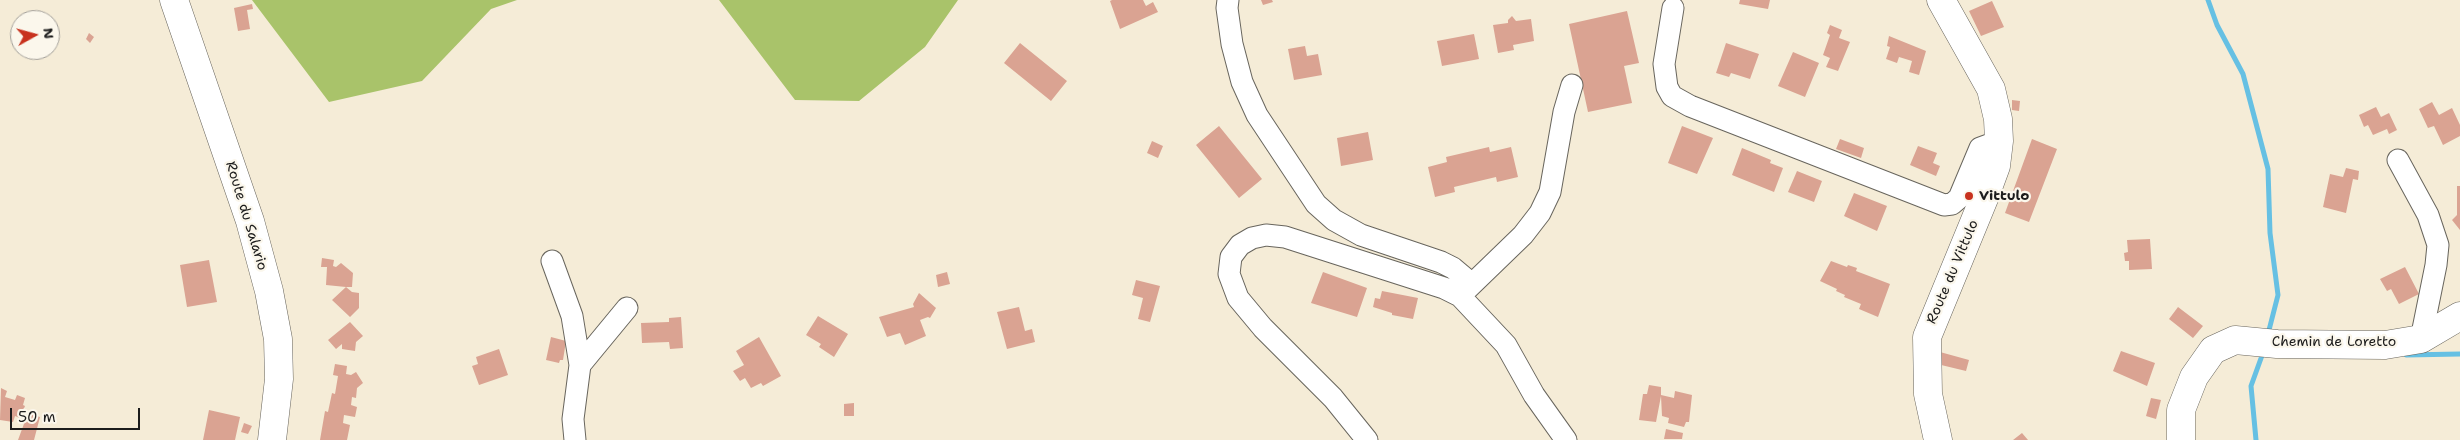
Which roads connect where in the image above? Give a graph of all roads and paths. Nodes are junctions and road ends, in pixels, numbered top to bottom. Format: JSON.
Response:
{"nodes":[{"id":1,"x":174,"y":0,"type":"edge"},
{"id":2,"x":1228,"y":0,"type":"edge"},
{"id":3,"x":1941,"y":0,"type":"edge"},
{"id":4,"x":1673,"y":8,"type":"dead end"},
{"id":5,"x":1572,"y":85,"type":"dead end"},
{"id":6,"x":1999,"y":142,"type":"junction"},
{"id":7,"x":2398,"y":160,"type":"dead end"},
{"id":8,"x":552,"y":261,"type":"dead end"},
{"id":9,"x":1466,"y":290,"type":"junction"},
{"id":10,"x":627,"y":308,"type":"dead end"},
{"id":11,"x":2460,"y":316,"type":"edge"},
{"id":12,"x":2421,"y":339,"type":"junction"},
{"id":13,"x":580,"y":365,"type":"junction"},
{"id":14,"x":269,"y":438,"type":"edge"},
{"id":15,"x":575,"y":440,"type":"edge"},
{"id":16,"x":1367,"y":440,"type":"edge"},
{"id":17,"x":1566,"y":440,"type":"edge"},
{"id":18,"x":1938,"y":440,"type":"edge"},
{"id":19,"x":2181,"y":440,"type":"edge"}],
"edges":[{"from":1,"to":14,"type":"street","name":"Route du Salario"},
{"from":2,"to":9,"type":"street"},
{"from":3,"to":6,"type":"street","name":"Route du Vittulo"},
{"from":4,"to":6,"type":"street"},
{"from":5,"to":9,"type":"street"},
{"from":6,"to":18,"type":"street","name":"Route du Vittulo"},
{"from":7,"to":12,"type":"street"},
{"from":8,"to":13,"type":"street"},
{"from":9,"to":16,"type":"street"},
{"from":9,"to":17,"type":"street"},
{"from":10,"to":13,"type":"street"},
{"from":11,"to":12,"type":"street","name":"Chemin de Loretto"},
{"from":12,"to":19,"type":"street","name":"Chemin de Loretto"},
{"from":13,"to":15,"type":"street"}]}
